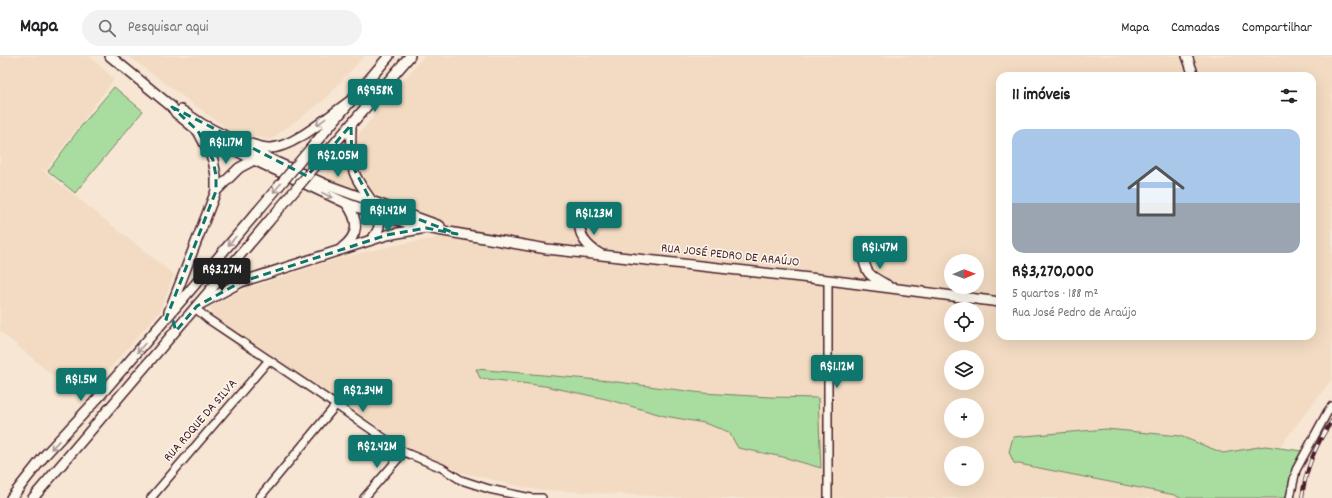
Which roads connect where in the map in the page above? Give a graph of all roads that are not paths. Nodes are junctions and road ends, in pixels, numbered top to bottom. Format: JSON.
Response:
{"nodes":[{"id":1,"x":110,"y":56,"type":"edge"},
{"id":2,"x":389,"y":56,"type":"edge"},
{"id":3,"x":410,"y":56,"type":"edge"},
{"id":4,"x":1187,"y":56,"type":"edge"},
{"id":5,"x":1193,"y":72,"type":"edge"},
{"id":6,"x":353,"y":99,"type":"junction"},
{"id":7,"x":172,"y":107,"type":"junction"},
{"id":8,"x":351,"y":125,"type":"junction"},
{"id":9,"x":198,"y":131,"type":"junction"},
{"id":10,"x":237,"y":141,"type":"junction"},
{"id":11,"x":254,"y":160,"type":"junction"},
{"id":12,"x":298,"y":172,"type":"junction"},
{"id":13,"x":216,"y":191,"type":"junction"},
{"id":14,"x":371,"y":201,"type":"junction"},
{"id":15,"x":346,"y":203,"type":"junction"},
{"id":16,"x":379,"y":215,"type":"junction"},
{"id":17,"x":579,"y":222,"type":"dead end"},
{"id":18,"x":426,"y":228,"type":"junction"},
{"id":19,"x":457,"y":234,"type":"junction"},
{"id":20,"x":370,"y":241,"type":"junction"},
{"id":21,"x":337,"y":250,"type":"junction"},
{"id":22,"x":863,"y":254,"type":"dead end"},
{"id":23,"x":603,"y":255,"type":"junction"},
{"id":24,"x":232,"y":265,"type":"junction"},
{"id":25,"x":828,"y":280,"type":"junction"},
{"id":26,"x":241,"y":282,"type":"junction"},
{"id":27,"x":891,"y":288,"type":"junction"},
{"id":28,"x":996,"y":301,"type":"edge"},
{"id":29,"x":196,"y":307,"type":"junction"},
{"id":30,"x":166,"y":318,"type":"junction"},
{"id":31,"x":176,"y":331,"type":"junction"},
{"id":32,"x":269,"y":360,"type":"junction"},
{"id":33,"x":336,"y":405,"type":"junction"},
{"id":34,"x":1332,"y":406,"type":"edge"},
{"id":35,"x":404,"y":452,"type":"junction"},
{"id":36,"x":11,"y":498,"type":"edge"},
{"id":37,"x":33,"y":498,"type":"edge"},
{"id":38,"x":151,"y":498,"type":"edge"},
{"id":39,"x":259,"y":498,"type":"edge"},
{"id":40,"x":364,"y":498,"type":"edge"},
{"id":41,"x":531,"y":498,"type":"edge"},
{"id":42,"x":542,"y":498,"type":"edge"},
{"id":43,"x":828,"y":498,"type":"edge"},
{"id":44,"x":1290,"y":498,"type":"edge"}],
"edges":[{"from":1,"to":7,"type":"street"},
{"from":2,"to":6,"type":"street"},
{"from":3,"to":8,"type":"street"},
{"from":4,"to":5,"type":"street"},
{"from":6,"to":10,"type":"street","one_way":true},
{"from":6,"to":30,"type":"street","one_way":true,"bridge":true},
{"from":7,"to":9,"type":"street"},
{"from":7,"to":10,"type":"street"},
{"from":8,"to":14,"type":"street"},
{"from":8,"to":24,"type":"street","bridge":true},
{"from":9,"to":11,"type":"street"},
{"from":9,"to":13,"type":"street"},
{"from":10,"to":12,"type":"street"},
{"from":11,"to":12,"type":"street"},
{"from":11,"to":13,"type":"street"},
{"from":11,"to":15,"type":"street","one_way":true},
{"from":12,"to":14,"type":"street","name":"RUA JOSÉ PEDRO DE ARAÚJO"},
{"from":13,"to":30,"type":"street"},
{"from":14,"to":16,"type":"street"},
{"from":14,"to":19,"type":"street","name":"RUA JOSÉ PEDRO DE ARAÚJO"},
{"from":15,"to":16,"type":"street"},
{"from":15,"to":21,"type":"street"},
{"from":16,"to":18,"type":"street"},
{"from":16,"to":20,"type":"street"},
{"from":17,"to":23,"type":"street"},
{"from":18,"to":19,"type":"street","name":"RUA JOSÉ PEDRO DE ARAÚJO"},
{"from":18,"to":20,"type":"street","name":"RUA JOSÉ PEDRO DE ARAÚJO"},
{"from":19,"to":23,"type":"street","name":"RUA JOSÉ PEDRO DE ARAÚJO"},
{"from":20,"to":21,"type":"street","name":"RUA JOSÉ PEDRO DE ARAÚJO"},
{"from":21,"to":26,"type":"street","name":"RUA JOSÉ PEDRO DE ARAÚJO"},
{"from":22,"to":27,"type":"street"},
{"from":23,"to":25,"type":"street","name":"RUA JOSÉ PEDRO DE ARAÚJO"},
{"from":24,"to":26,"type":"street"},
{"from":24,"to":29,"type":"street"},
{"from":25,"to":27,"type":"street","name":"RUA JOSÉ PEDRO DE ARAÚJO"},
{"from":25,"to":43,"type":"street"},
{"from":26,"to":29,"type":"street","name":"RUA JOSÉ PEDRO DE ARAÚJO"},
{"from":27,"to":28,"type":"street","name":"RUA JOSÉ PEDRO DE ARAÚJO"},
{"from":29,"to":31,"type":"street"},
{"from":29,"to":32,"type":"street"},
{"from":30,"to":31,"type":"street"},
{"from":30,"to":36,"type":"street","one_way":true},
{"from":31,"to":37,"type":"street"},
{"from":32,"to":33,"type":"street"},
{"from":32,"to":38,"type":"street","name":"RUA ROQUE DA SILVA"},
{"from":33,"to":35,"type":"street"},
{"from":33,"to":39,"type":"street"},
{"from":34,"to":44,"type":"street"},
{"from":35,"to":40,"type":"street"},
{"from":35,"to":41,"type":"street"},
{"from":41,"to":42,"type":"street"}]}
